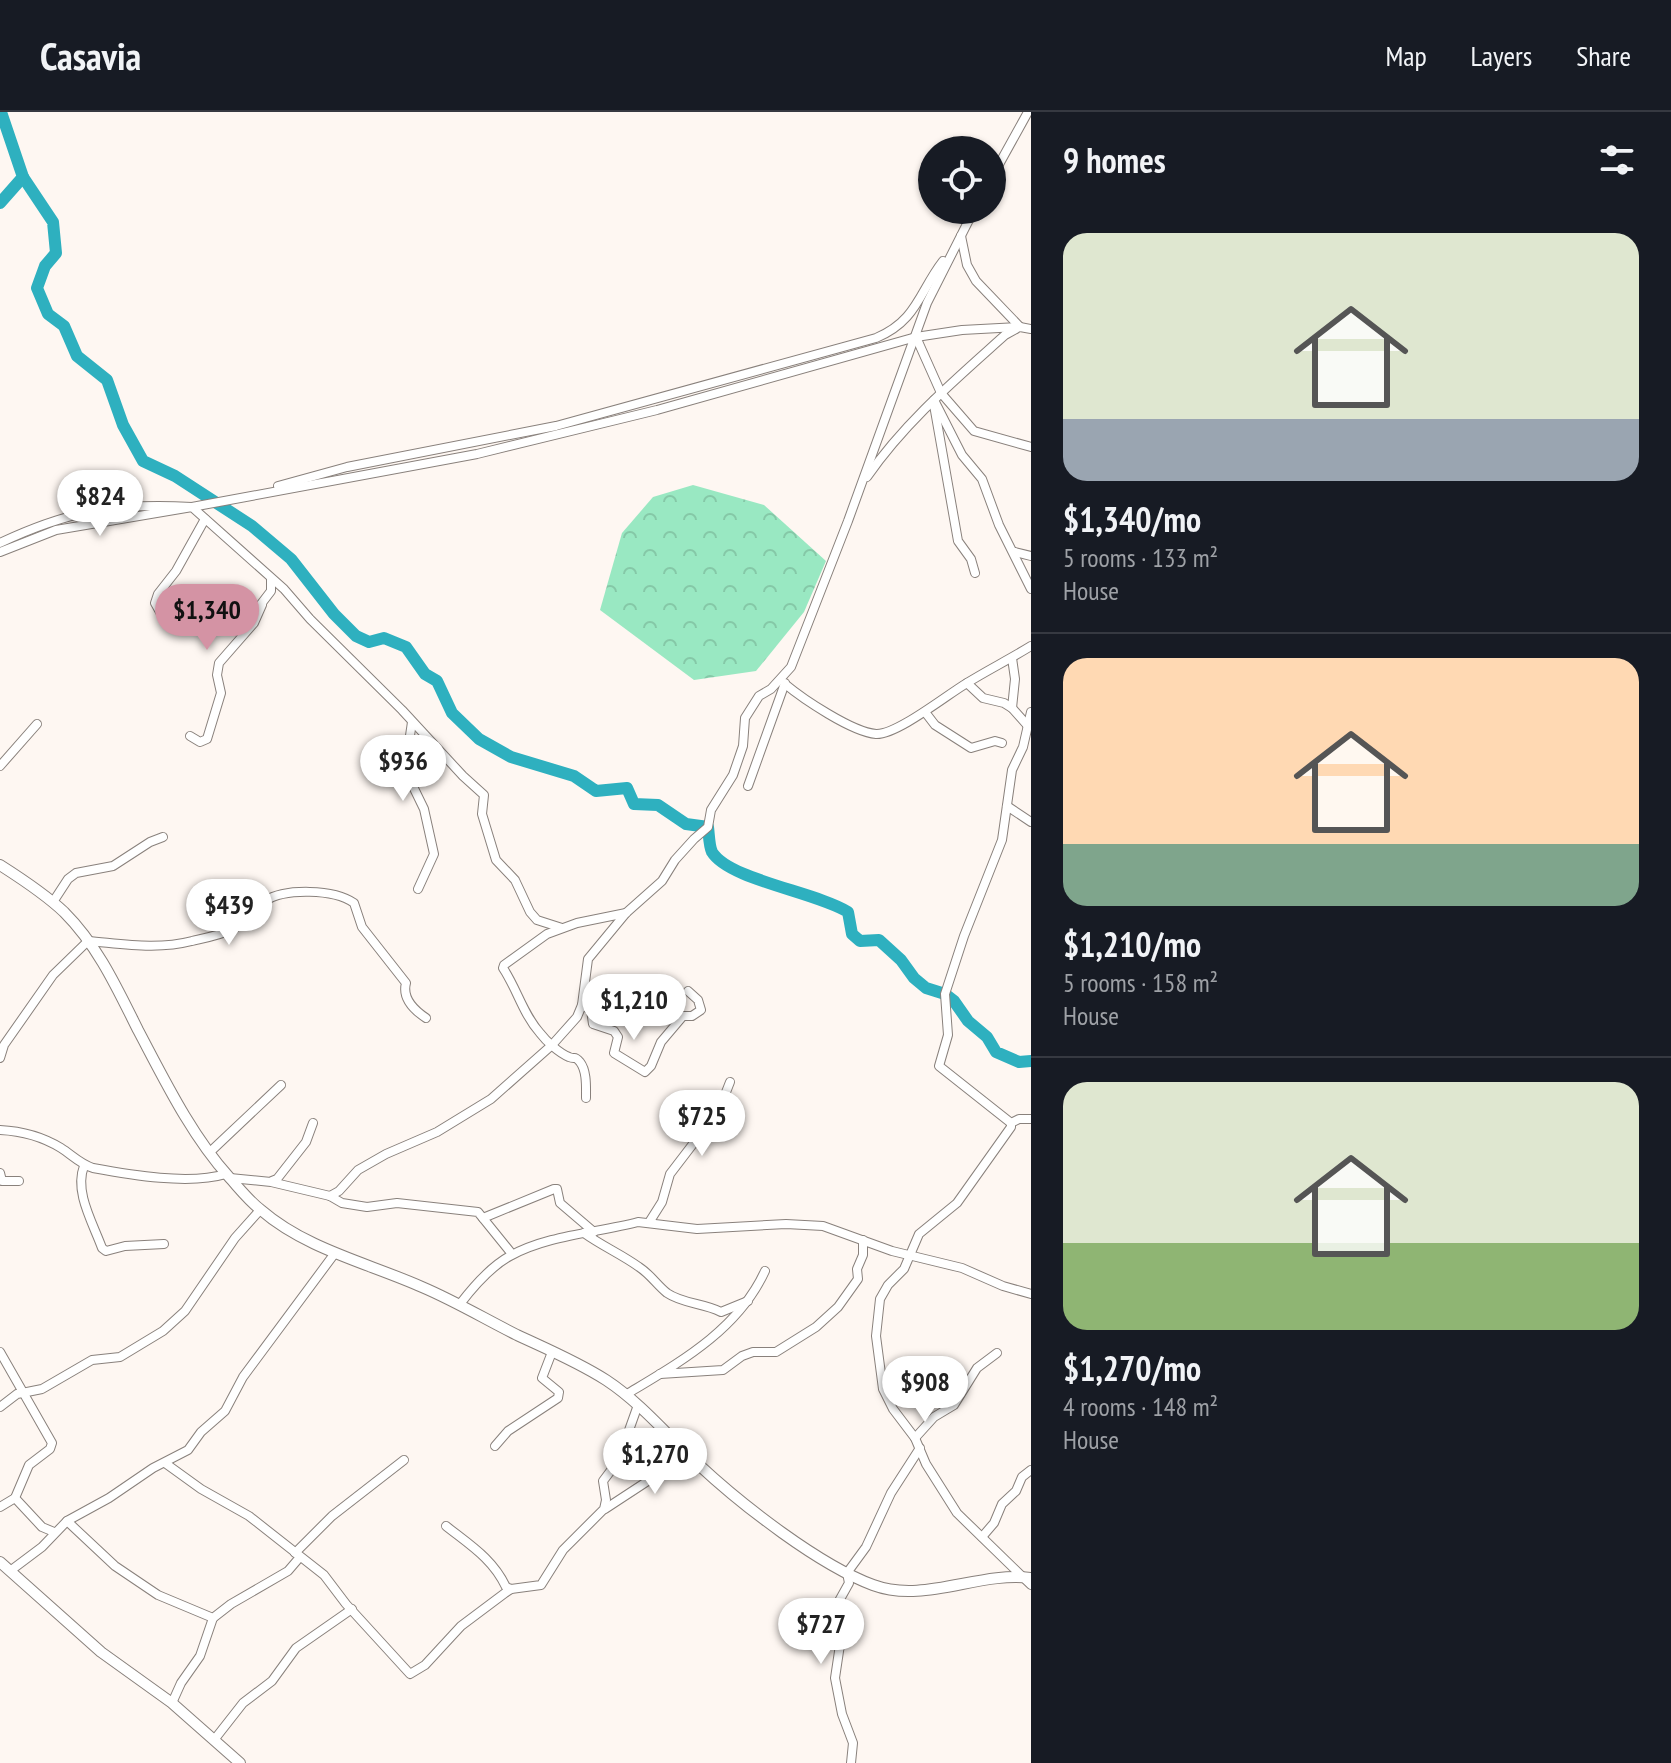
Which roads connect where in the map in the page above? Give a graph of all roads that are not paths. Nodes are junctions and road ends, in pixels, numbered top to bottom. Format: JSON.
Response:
{"nodes":[{"id":1,"x":1028,"y":112,"type":"edge"},
{"id":2,"x":1006,"y":152,"type":"edge"},
{"id":3,"x":967,"y":224,"type":"edge"},
{"id":4,"x":961,"y":236,"type":"junction"},
{"id":5,"x":955,"y":246,"type":"junction"},
{"id":6,"x":1020,"y":327,"type":"junction"},
{"id":7,"x":1031,"y":329,"type":"edge"},
{"id":8,"x":916,"y":337,"type":"junction"},
{"id":9,"x":938,"y":396,"type":"junction"},
{"id":10,"x":1031,"y":447,"type":"edge"},
{"id":11,"x":861,"y":486,"type":"junction"},
{"id":12,"x":234,"y":497,"type":"junction"},
{"id":13,"x":192,"y":507,"type":"junction"},
{"id":14,"x":205,"y":519,"type":"junction"},
{"id":15,"x":0,"y":543,"type":"edge"},
{"id":16,"x":0,"y":552,"type":"edge"},
{"id":17,"x":1014,"y":552,"type":"junction"},
{"id":18,"x":1031,"y":556,"type":"edge"},
{"id":19,"x":975,"y":573,"type":"dead end"},
{"id":20,"x":270,"y":578,"type":"junction"},
{"id":21,"x":1031,"y":589,"type":"edge"},
{"id":22,"x":264,"y":601,"type":"junction"},
{"id":23,"x":1031,"y":646,"type":"edge"},
{"id":24,"x":1012,"y":658,"type":"junction"},
{"id":25,"x":791,"y":667,"type":"junction"},
{"id":26,"x":967,"y":683,"type":"junction"},
{"id":27,"x":785,"y":684,"type":"junction"},
{"id":28,"x":1012,"y":708,"type":"junction"},
{"id":29,"x":925,"y":712,"type":"junction"},
{"id":30,"x":1031,"y":712,"type":"edge"},
{"id":31,"x":412,"y":721,"type":"junction"},
{"id":32,"x":37,"y":724,"type":"dead end"},
{"id":33,"x":1028,"y":726,"type":"junction"},
{"id":34,"x":190,"y":736,"type":"dead end"},
{"id":35,"x":1002,"y":743,"type":"dead end"},
{"id":36,"x":0,"y":766,"type":"edge"},
{"id":37,"x":748,"y":786,"type":"dead end"},
{"id":38,"x":1007,"y":806,"type":"junction"},
{"id":39,"x":1031,"y":820,"type":"edge"},
{"id":40,"x":163,"y":837,"type":"dead end"},
{"id":41,"x":0,"y":865,"type":"edge"},
{"id":42,"x":418,"y":889,"type":"dead end"},
{"id":43,"x":53,"y":902,"type":"junction"},
{"id":44,"x":626,"y":913,"type":"junction"},
{"id":45,"x":562,"y":928,"type":"junction"},
{"id":46,"x":88,"y":941,"type":"junction"},
{"id":47,"x":688,"y":991,"type":"dead end"},
{"id":48,"x":582,"y":1005,"type":"junction"},
{"id":49,"x":426,"y":1018,"type":"dead end"},
{"id":50,"x":2,"y":1044,"type":"edge"},
{"id":51,"x":552,"y":1045,"type":"junction"},
{"id":52,"x":0,"y":1058,"type":"edge"},
{"id":53,"x":730,"y":1082,"type":"dead end"},
{"id":54,"x":281,"y":1085,"type":"dead end"},
{"id":55,"x":586,"y":1098,"type":"dead end"},
{"id":56,"x":681,"y":1101,"type":"dead end"},
{"id":57,"x":1031,"y":1119,"type":"edge"},
{"id":58,"x":313,"y":1123,"type":"dead end"},
{"id":59,"x":1011,"y":1123,"type":"junction"},
{"id":60,"x":705,"y":1126,"type":"junction"},
{"id":61,"x":0,"y":1130,"type":"edge"},
{"id":62,"x":210,"y":1152,"type":"junction"},
{"id":63,"x":84,"y":1166,"type":"junction"},
{"id":64,"x":0,"y":1173,"type":"edge"},
{"id":65,"x":228,"y":1176,"type":"junction"},
{"id":66,"x":19,"y":1181,"type":"dead end"},
{"id":67,"x":271,"y":1182,"type":"junction"},
{"id":68,"x":330,"y":1196,"type":"junction"},
{"id":69,"x":260,"y":1210,"type":"junction"},
{"id":70,"x":483,"y":1218,"type":"junction"},
{"id":71,"x":650,"y":1221,"type":"junction"},
{"id":72,"x":589,"y":1233,"type":"junction"},
{"id":73,"x":863,"y":1240,"type":"junction"},
{"id":74,"x":164,"y":1244,"type":"dead end"},
{"id":75,"x":335,"y":1253,"type":"junction"},
{"id":76,"x":512,"y":1254,"type":"junction"},
{"id":77,"x":912,"y":1255,"type":"junction"},
{"id":78,"x":765,"y":1271,"type":"dead end"},
{"id":79,"x":1031,"y":1294,"type":"edge"},
{"id":80,"x":748,"y":1301,"type":"junction"},
{"id":81,"x":460,"y":1304,"type":"junction"},
{"id":82,"x":0,"y":1352,"type":"edge"},
{"id":83,"x":552,"y":1352,"type":"junction"},
{"id":84,"x":997,"y":1353,"type":"dead end"},
{"id":85,"x":660,"y":1374,"type":"junction"},
{"id":86,"x":24,"y":1392,"type":"junction"},
{"id":87,"x":627,"y":1394,"type":"junction"},
{"id":88,"x":638,"y":1405,"type":"junction"},
{"id":89,"x":0,"y":1407,"type":"edge"},
{"id":90,"x":915,"y":1438,"type":"junction"},
{"id":91,"x":495,"y":1446,"type":"dead end"},
{"id":92,"x":920,"y":1448,"type":"junction"},
{"id":93,"x":404,"y":1460,"type":"dead end"},
{"id":94,"x":165,"y":1463,"type":"junction"},
{"id":95,"x":699,"y":1465,"type":"junction"},
{"id":96,"x":1031,"y":1470,"type":"edge"},
{"id":97,"x":15,"y":1498,"type":"junction"},
{"id":98,"x":0,"y":1507,"type":"edge"},
{"id":99,"x":604,"y":1509,"type":"junction"},
{"id":100,"x":67,"y":1521,"type":"junction"},
{"id":101,"x":446,"y":1526,"type":"dead end"},
{"id":102,"x":54,"y":1532,"type":"junction"},
{"id":103,"x":982,"y":1537,"type":"junction"},
{"id":104,"x":298,"y":1555,"type":"junction"},
{"id":105,"x":0,"y":1562,"type":"edge"},
{"id":106,"x":10,"y":1571,"type":"junction"},
{"id":107,"x":847,"y":1573,"type":"junction"},
{"id":108,"x":1026,"y":1578,"type":"edge"},
{"id":109,"x":1031,"y":1585,"type":"edge"},
{"id":110,"x":511,"y":1589,"type":"junction"},
{"id":111,"x":352,"y":1609,"type":"junction"},
{"id":112,"x":213,"y":1618,"type":"junction"},
{"id":113,"x":172,"y":1703,"type":"junction"},
{"id":114,"x":214,"y":1740,"type":"junction"},
{"id":115,"x":240,"y":1763,"type":"edge"},
{"id":116,"x":851,"y":1763,"type":"edge"}],
"edges":[{"from":1,"to":2,"type":"street"},
{"from":3,"to":4,"type":"street"},
{"from":4,"to":5,"type":"street"},
{"from":4,"to":6,"type":"street"},
{"from":5,"to":8,"type":"street"},
{"from":5,"to":12,"type":"street"},
{"from":6,"to":7,"type":"street"},
{"from":6,"to":8,"type":"street"},
{"from":6,"to":9,"type":"street"},
{"from":8,"to":9,"type":"street"},
{"from":8,"to":11,"type":"street"},
{"from":8,"to":12,"type":"street"},
{"from":9,"to":10,"type":"street"},
{"from":9,"to":11,"type":"street"},
{"from":9,"to":17,"type":"street"},
{"from":9,"to":19,"type":"street"},
{"from":11,"to":25,"type":"street"},
{"from":12,"to":13,"type":"street"},
{"from":13,"to":14,"type":"street"},
{"from":13,"to":15,"type":"street"},
{"from":13,"to":16,"type":"street"},
{"from":14,"to":20,"type":"street"},
{"from":14,"to":22,"type":"street"},
{"from":17,"to":18,"type":"street"},
{"from":17,"to":21,"type":"street"},
{"from":20,"to":22,"type":"street"},
{"from":20,"to":31,"type":"street"},
{"from":22,"to":34,"type":"street"},
{"from":23,"to":24,"type":"street"},
{"from":24,"to":26,"type":"street"},
{"from":24,"to":28,"type":"street"},
{"from":25,"to":27,"type":"street"},
{"from":25,"to":44,"type":"street"},
{"from":26,"to":28,"type":"street"},
{"from":26,"to":29,"type":"street"},
{"from":27,"to":29,"type":"street"},
{"from":27,"to":37,"type":"street"},
{"from":28,"to":33,"type":"street"},
{"from":29,"to":35,"type":"street"},
{"from":30,"to":33,"type":"street"},
{"from":31,"to":42,"type":"street"},
{"from":31,"to":45,"type":"street"},
{"from":32,"to":36,"type":"street"},
{"from":33,"to":38,"type":"street"},
{"from":38,"to":39,"type":"street"},
{"from":38,"to":59,"type":"street"},
{"from":40,"to":43,"type":"street"},
{"from":41,"to":43,"type":"street"},
{"from":43,"to":46,"type":"street"},
{"from":44,"to":45,"type":"street"},
{"from":44,"to":48,"type":"street"},
{"from":45,"to":51,"type":"street"},
{"from":46,"to":49,"type":"street"},
{"from":46,"to":50,"type":"street"},
{"from":46,"to":62,"type":"street"},
{"from":47,"to":48,"type":"street"},
{"from":48,"to":51,"type":"street"},
{"from":50,"to":52,"type":"street"},
{"from":51,"to":55,"type":"street"},
{"from":51,"to":68,"type":"street"},
{"from":53,"to":60,"type":"street"},
{"from":54,"to":62,"type":"street"},
{"from":56,"to":60,"type":"street"},
{"from":57,"to":59,"type":"street"},
{"from":58,"to":67,"type":"street"},
{"from":59,"to":77,"type":"street"},
{"from":60,"to":71,"type":"street"},
{"from":61,"to":63,"type":"street"},
{"from":62,"to":65,"type":"street"},
{"from":63,"to":65,"type":"street"},
{"from":63,"to":74,"type":"street"},
{"from":64,"to":66,"type":"street"},
{"from":65,"to":67,"type":"street"},
{"from":65,"to":69,"type":"street"},
{"from":67,"to":68,"type":"street"},
{"from":68,"to":70,"type":"street"},
{"from":69,"to":75,"type":"street"},
{"from":69,"to":86,"type":"street"},
{"from":70,"to":72,"type":"street"},
{"from":70,"to":76,"type":"street"},
{"from":71,"to":72,"type":"street"},
{"from":71,"to":73,"type":"street"},
{"from":72,"to":76,"type":"street"},
{"from":72,"to":80,"type":"street"},
{"from":73,"to":77,"type":"street"},
{"from":73,"to":85,"type":"street"},
{"from":75,"to":81,"type":"street"},
{"from":75,"to":94,"type":"street"},
{"from":76,"to":81,"type":"street"},
{"from":77,"to":79,"type":"street"},
{"from":77,"to":90,"type":"street"},
{"from":78,"to":80,"type":"street"},
{"from":80,"to":85,"type":"street"},
{"from":81,"to":83,"type":"street"},
{"from":82,"to":86,"type":"street"},
{"from":83,"to":87,"type":"street"},
{"from":83,"to":91,"type":"street"},
{"from":84,"to":90,"type":"street"},
{"from":85,"to":87,"type":"street"},
{"from":86,"to":89,"type":"street"},
{"from":86,"to":97,"type":"street"},
{"from":87,"to":88,"type":"street"},
{"from":88,"to":95,"type":"street"},
{"from":88,"to":99,"type":"street"},
{"from":90,"to":92,"type":"street"},
{"from":92,"to":103,"type":"street"},
{"from":92,"to":107,"type":"street"},
{"from":93,"to":104,"type":"street"},
{"from":94,"to":100,"type":"street"},
{"from":94,"to":104,"type":"street"},
{"from":95,"to":99,"type":"street"},
{"from":95,"to":107,"type":"street"},
{"from":96,"to":103,"type":"street"},
{"from":97,"to":98,"type":"street"},
{"from":97,"to":102,"type":"street"},
{"from":99,"to":110,"type":"street"},
{"from":100,"to":102,"type":"street"},
{"from":100,"to":112,"type":"street"},
{"from":101,"to":110,"type":"street"},
{"from":102,"to":106,"type":"street"},
{"from":103,"to":108,"type":"street"},
{"from":104,"to":111,"type":"street"},
{"from":104,"to":112,"type":"street"},
{"from":105,"to":106,"type":"street"},
{"from":106,"to":113,"type":"street"},
{"from":107,"to":108,"type":"street"},
{"from":107,"to":116,"type":"street"},
{"from":108,"to":109,"type":"street"},
{"from":110,"to":111,"type":"street"},
{"from":111,"to":114,"type":"street"},
{"from":112,"to":113,"type":"street"},
{"from":113,"to":114,"type":"street"},
{"from":114,"to":115,"type":"street"}]}
